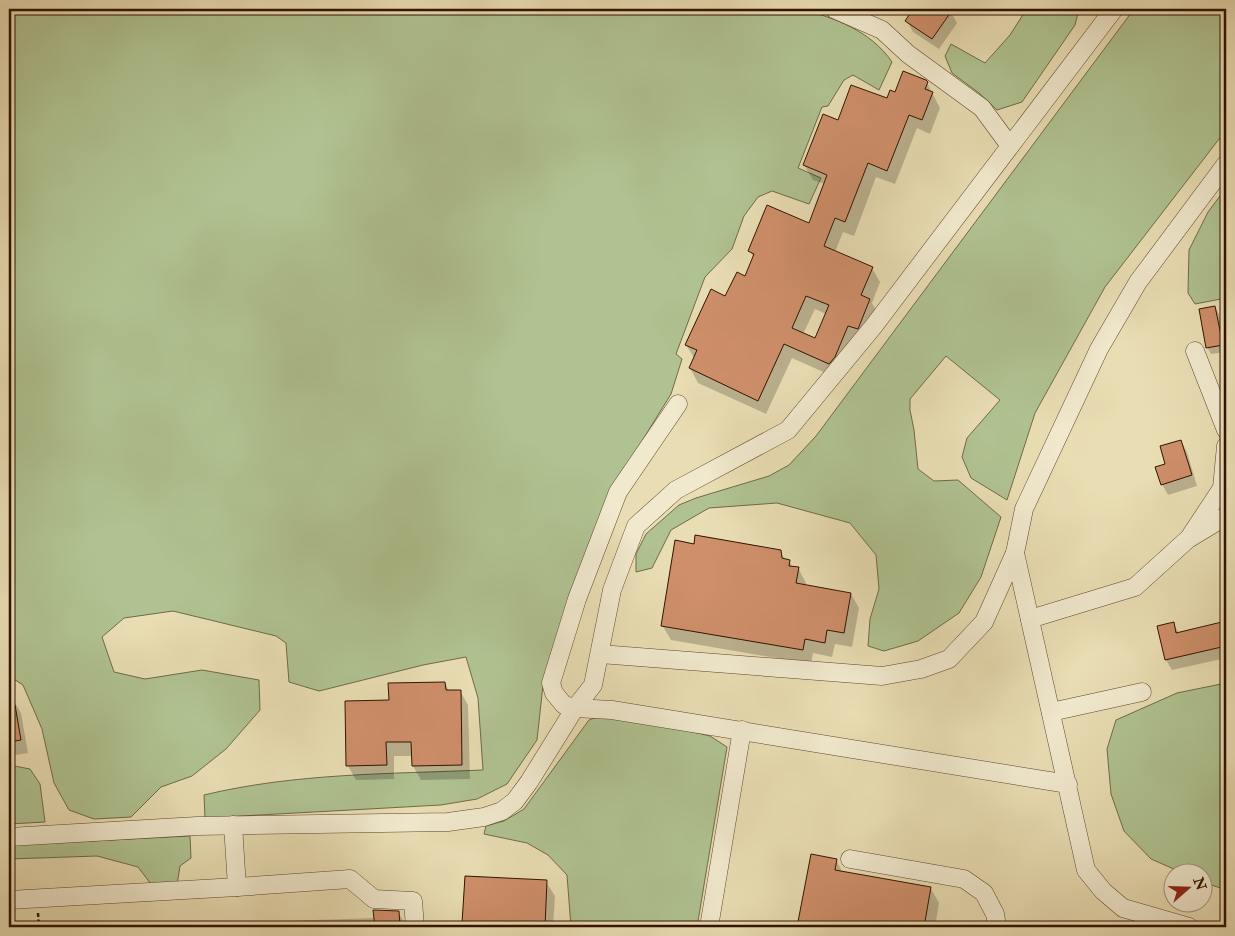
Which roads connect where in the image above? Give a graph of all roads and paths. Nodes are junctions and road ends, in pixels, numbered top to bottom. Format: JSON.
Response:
{"nodes":[{"id":1,"x":834,"y":9,"type":"edge"},
{"id":2,"x":1114,"y":9,"type":"edge"},
{"id":3,"x":1010,"y":146,"type":"junction"},
{"id":4,"x":1226,"y":164,"type":"edge"},
{"id":5,"x":1195,"y":351,"type":"dead end"},
{"id":6,"x":678,"y":404,"type":"dead end"},
{"id":7,"x":1226,"y":430,"type":"edge"},
{"id":8,"x":1226,"y":446,"type":"edge"},
{"id":9,"x":1226,"y":516,"type":"edge"},
{"id":10,"x":1188,"y":539,"type":"junction"},
{"id":11,"x":1015,"y":553,"type":"junction"},
{"id":12,"x":1030,"y":619,"type":"junction"},
{"id":13,"x":600,"y":654,"type":"junction"},
{"id":14,"x":1142,"y":692,"type":"dead end"},
{"id":15,"x":575,"y":708,"type":"junction"},
{"id":16,"x":1052,"y":712,"type":"junction"},
{"id":17,"x":742,"y":730,"type":"junction"},
{"id":18,"x":1068,"y":784,"type":"junction"},
{"id":19,"x":233,"y":825,"type":"junction"},
{"id":20,"x":9,"y":837,"type":"edge"},
{"id":21,"x":850,"y":859,"type":"dead end"},
{"id":22,"x":236,"y":887,"type":"junction"},
{"id":23,"x":9,"y":900,"type":"edge"},
{"id":24,"x":137,"y":927,"type":"edge"},
{"id":25,"x":216,"y":927,"type":"edge"},
{"id":26,"x":415,"y":927,"type":"edge"},
{"id":27,"x":709,"y":927,"type":"edge"},
{"id":28,"x":998,"y":927,"type":"edge"},
{"id":29,"x":1190,"y":927,"type":"edge"}],
"edges":[{"from":1,"to":3,"type":"lane"},
{"from":2,"to":3,"type":"lane"},
{"from":3,"to":13,"type":"lane"},
{"from":4,"to":11,"type":"lane"},
{"from":5,"to":7,"type":"lane"},
{"from":6,"to":15,"type":"lane"},
{"from":8,"to":10,"type":"lane"},
{"from":9,"to":10,"type":"lane"},
{"from":10,"to":12,"type":"lane"},
{"from":11,"to":12,"type":"lane"},
{"from":11,"to":13,"type":"lane"},
{"from":12,"to":16,"type":"lane"},
{"from":13,"to":15,"type":"lane"},
{"from":14,"to":16,"type":"lane"},
{"from":15,"to":17,"type":"lane"},
{"from":15,"to":19,"type":"lane"},
{"from":16,"to":18,"type":"lane"},
{"from":17,"to":18,"type":"lane"},
{"from":17,"to":27,"type":"lane"},
{"from":18,"to":29,"type":"lane"},
{"from":19,"to":20,"type":"lane"},
{"from":19,"to":22,"type":"lane"},
{"from":21,"to":28,"type":"lane"},
{"from":22,"to":23,"type":"lane"},
{"from":22,"to":26,"type":"lane"},
{"from":24,"to":25,"type":"path"}]}
